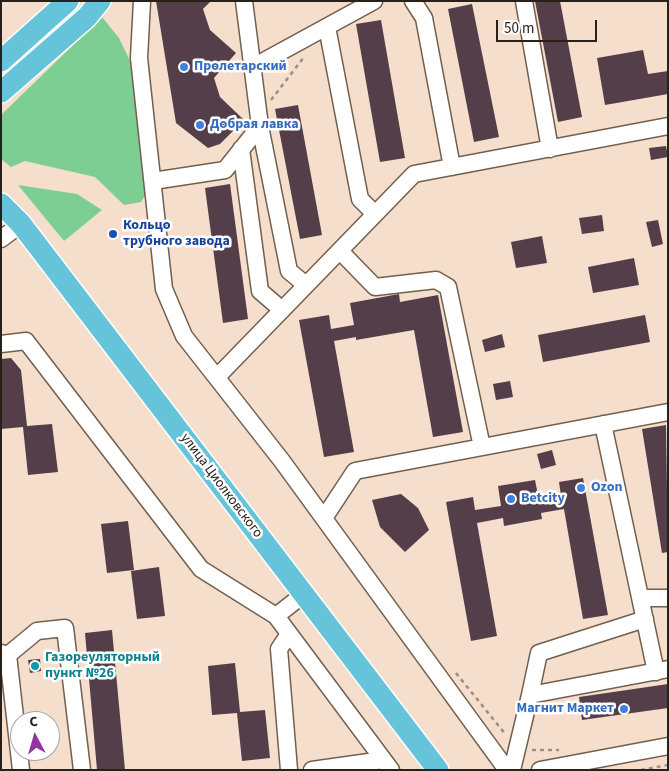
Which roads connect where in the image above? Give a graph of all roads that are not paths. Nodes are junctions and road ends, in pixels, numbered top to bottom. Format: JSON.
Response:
{"nodes":[{"id":1,"x":68,"y":1,"type":"edge"},
{"id":2,"x":100,"y":1,"type":"edge"},
{"id":3,"x":142,"y":1,"type":"edge"},
{"id":4,"x":244,"y":1,"type":"edge"},
{"id":5,"x":374,"y":1,"type":"edge"},
{"id":6,"x":413,"y":1,"type":"edge"},
{"id":7,"x":524,"y":1,"type":"edge"},
{"id":8,"x":327,"y":27,"type":"junction"},
{"id":9,"x":1,"y":61,"type":"edge"},
{"id":10,"x":253,"y":67,"type":"junction"},
{"id":11,"x":1,"y":92,"type":"edge"},
{"id":12,"x":260,"y":120,"type":"junction"},
{"id":13,"x":668,"y":126,"type":"edge"},
{"id":14,"x":241,"y":149,"type":"junction"},
{"id":15,"x":550,"y":149,"type":"junction"},
{"id":16,"x":452,"y":167,"type":"junction"},
{"id":17,"x":153,"y":180,"type":"junction"},
{"id":18,"x":1,"y":204,"type":"edge"},
{"id":19,"x":375,"y":214,"type":"junction"},
{"id":20,"x":21,"y":224,"type":"junction"},
{"id":21,"x":1,"y":239,"type":"edge"},
{"id":22,"x":340,"y":251,"type":"junction"},
{"id":23,"x":306,"y":285,"type":"junction"},
{"id":24,"x":282,"y":310,"type":"junction"},
{"id":25,"x":1,"y":344,"type":"edge"},
{"id":26,"x":216,"y":377,"type":"junction"},
{"id":27,"x":668,"y":412,"type":"edge"},
{"id":28,"x":604,"y":424,"type":"junction"},
{"id":29,"x":482,"y":447,"type":"junction"},
{"id":30,"x":324,"y":518,"type":"junction"},
{"id":31,"x":304,"y":594,"type":"junction"},
{"id":32,"x":640,"y":598,"type":"junction"},
{"id":33,"x":668,"y":598,"type":"edge"},
{"id":34,"x":276,"y":616,"type":"junction"},
{"id":35,"x":645,"y":619,"type":"junction"},
{"id":36,"x":290,"y":634,"type":"junction"},
{"id":37,"x":5,"y":654,"type":"edge"},
{"id":38,"x":662,"y":670,"type":"edge"},
{"id":39,"x":530,"y":695,"type":"junction"},
{"id":40,"x":668,"y":746,"type":"edge"},
{"id":41,"x":387,"y":765,"type":"edge"},
{"id":42,"x":21,"y":770,"type":"edge"},
{"id":43,"x":82,"y":770,"type":"edge"},
{"id":44,"x":289,"y":770,"type":"edge"},
{"id":45,"x":312,"y":770,"type":"edge"},
{"id":46,"x":438,"y":770,"type":"edge"},
{"id":47,"x":507,"y":770,"type":"edge"},
{"id":48,"x":512,"y":770,"type":"edge"},
{"id":49,"x":540,"y":770,"type":"edge"}],
"edges":[{"from":1,"to":9,"type":"main road"},
{"from":2,"to":11,"type":"main road"},
{"from":3,"to":17,"type":"street"},
{"from":4,"to":10,"type":"street"},
{"from":5,"to":8,"type":"street"},
{"from":6,"to":16,"type":"street"},
{"from":7,"to":15,"type":"street"},
{"from":8,"to":10,"type":"street"},
{"from":8,"to":19,"type":"street"},
{"from":10,"to":12,"type":"street"},
{"from":12,"to":14,"type":"street"},
{"from":12,"to":23,"type":"street"},
{"from":13,"to":15,"type":"street"},
{"from":14,"to":17,"type":"street"},
{"from":14,"to":24,"type":"street"},
{"from":15,"to":16,"type":"street"},
{"from":16,"to":19,"type":"street"},
{"from":17,"to":26,"type":"street"},
{"from":18,"to":20,"type":"main road","name":"улица Циолковского"},
{"from":19,"to":22,"type":"street"},
{"from":20,"to":21,"type":"street"},
{"from":20,"to":31,"type":"main road","name":"улица Циолковского"},
{"from":22,"to":23,"type":"street"},
{"from":22,"to":29,"type":"street"},
{"from":23,"to":24,"type":"street"},
{"from":24,"to":26,"type":"street"},
{"from":25,"to":34,"type":"street"},
{"from":26,"to":30,"type":"street"},
{"from":27,"to":28,"type":"street"},
{"from":28,"to":29,"type":"street"},
{"from":28,"to":32,"type":"street"},
{"from":29,"to":30,"type":"street"},
{"from":30,"to":47,"type":"street"},
{"from":31,"to":34,"type":"street"},
{"from":31,"to":46,"type":"main road","name":"улица Циолковского"},
{"from":32,"to":33,"type":"street"},
{"from":32,"to":35,"type":"street"},
{"from":34,"to":36,"type":"street"},
{"from":35,"to":38,"type":"street"},
{"from":35,"to":39,"type":"street"},
{"from":36,"to":41,"type":"street"},
{"from":36,"to":44,"type":"street"},
{"from":37,"to":42,"type":"street"},
{"from":37,"to":43,"type":"street"},
{"from":38,"to":39,"type":"street"},
{"from":39,"to":48,"type":"street"},
{"from":40,"to":49,"type":"street"},
{"from":41,"to":45,"type":"street"}]}
